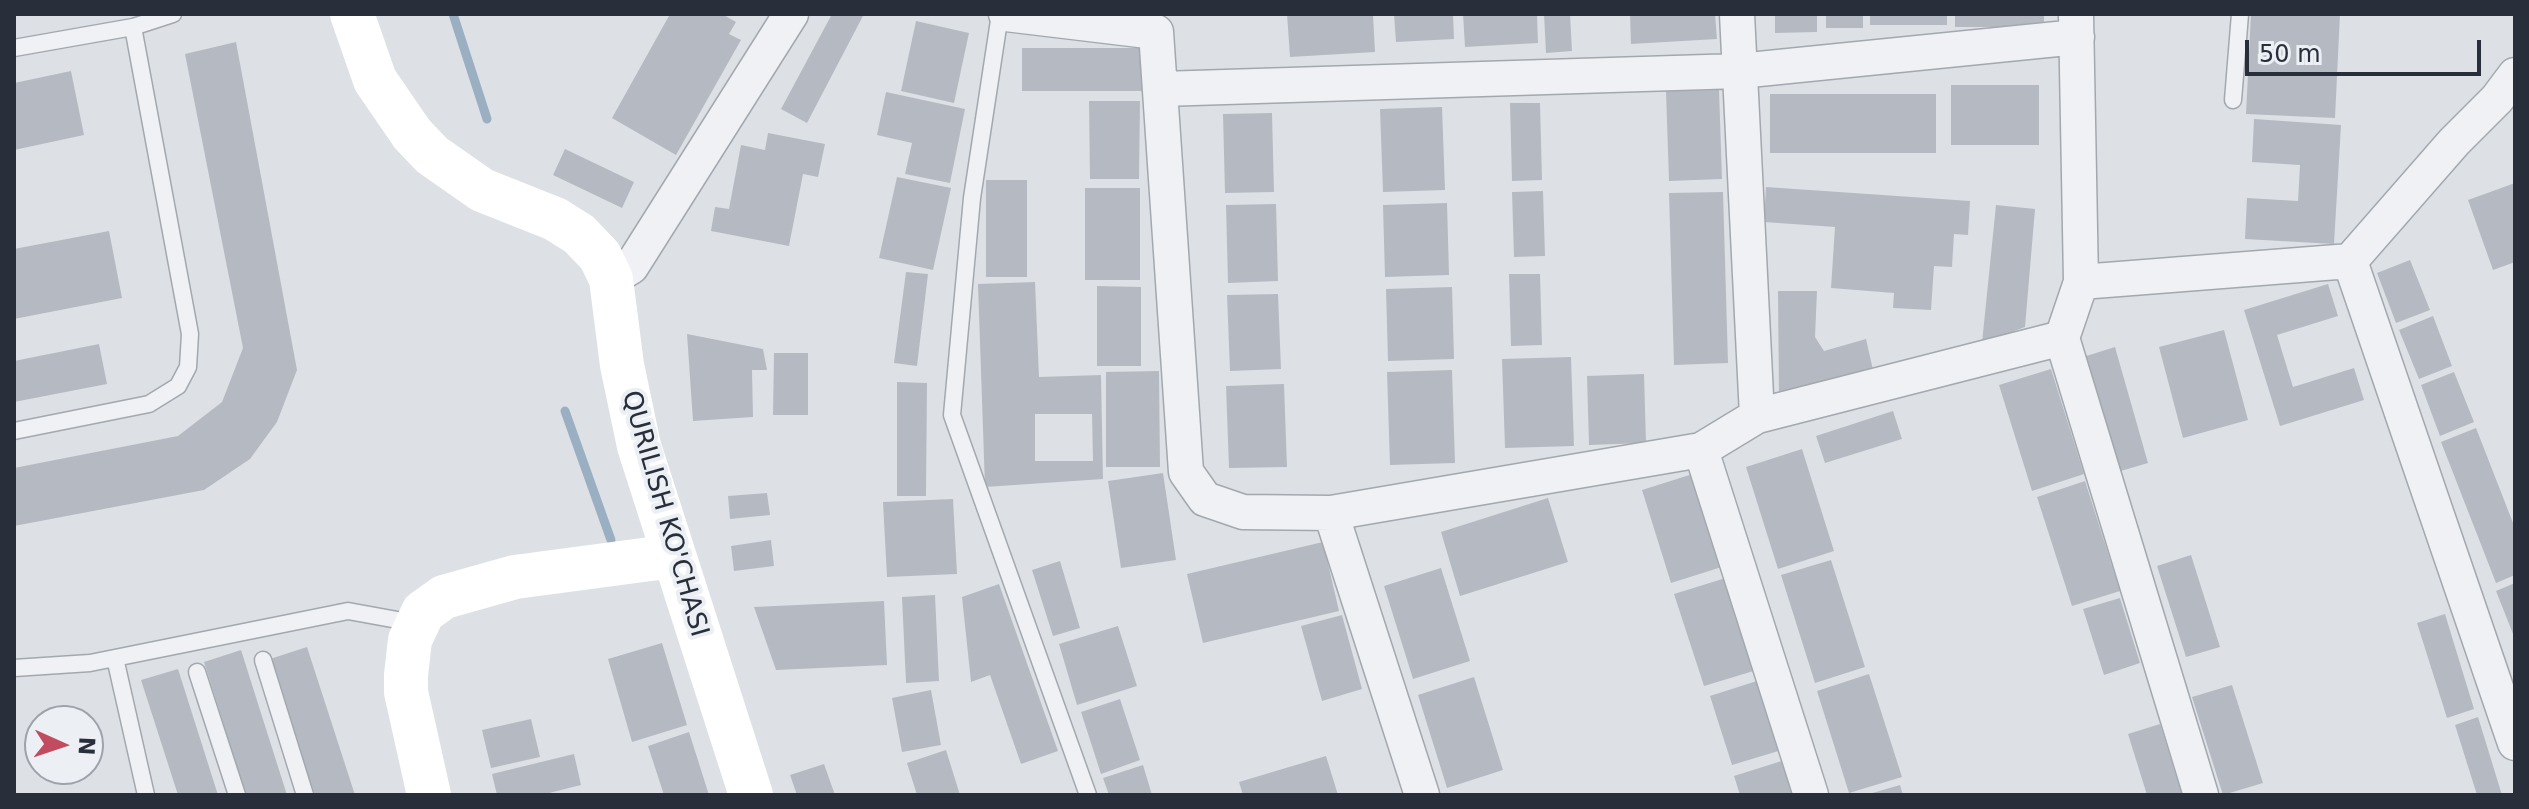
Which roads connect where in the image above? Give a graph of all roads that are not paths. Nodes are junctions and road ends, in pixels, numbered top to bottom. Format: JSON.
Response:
{"nodes":[{"id":1,"x":173,"y":14,"type":"edge"},
{"id":2,"x":352,"y":14,"type":"edge"},
{"id":3,"x":791,"y":14,"type":"edge"},
{"id":4,"x":1003,"y":14,"type":"edge"},
{"id":5,"x":1737,"y":14,"type":"edge"},
{"id":6,"x":2240,"y":14,"type":"edge"},
{"id":7,"x":2077,"y":26,"type":"edge"},
{"id":8,"x":133,"y":27,"type":"junction"},
{"id":9,"x":14,"y":48,"type":"edge"},
{"id":10,"x":1739,"y":71,"type":"junction"},
{"id":11,"x":2515,"y":75,"type":"edge"},
{"id":12,"x":1161,"y":89,"type":"junction"},
{"id":13,"x":2233,"y":100,"type":"dead end"},
{"id":14,"x":2350,"y":261,"type":"junction"},
{"id":15,"x":611,"y":279,"type":"junction"},
{"id":16,"x":2081,"y":282,"type":"junction"},
{"id":17,"x":2062,"y":338,"type":"junction"},
{"id":18,"x":1757,"y":416,"type":"junction"},
{"id":19,"x":14,"y":431,"type":"edge"},
{"id":20,"x":1701,"y":450,"type":"junction"},
{"id":21,"x":1331,"y":513,"type":"junction"},
{"id":22,"x":673,"y":556,"type":"junction"},
{"id":23,"x":416,"y":623,"type":"junction"},
{"id":24,"x":115,"y":658,"type":"junction"},
{"id":25,"x":263,"y":660,"type":"dead end"},
{"id":26,"x":14,"y":668,"type":"edge"},
{"id":27,"x":197,"y":672,"type":"dead end"},
{"id":28,"x":2515,"y":743,"type":"edge"},
{"id":29,"x":146,"y":795,"type":"edge"},
{"id":30,"x":237,"y":795,"type":"edge"},
{"id":31,"x":305,"y":795,"type":"edge"},
{"id":32,"x":429,"y":795,"type":"edge"},
{"id":33,"x":751,"y":795,"type":"edge"},
{"id":34,"x":1088,"y":795,"type":"edge"},
{"id":35,"x":1422,"y":795,"type":"edge"},
{"id":36,"x":1811,"y":795,"type":"edge"},
{"id":37,"x":2201,"y":795,"type":"edge"}],
"edges":[{"from":1,"to":8,"type":"lane"},
{"from":2,"to":15,"type":"street","name":"QURILISH KO'CHASI"},
{"from":3,"to":15,"type":"street"},
{"from":4,"to":12,"type":"street"},
{"from":4,"to":34,"type":"lane"},
{"from":5,"to":10,"type":"street"},
{"from":6,"to":13,"type":"lane"},
{"from":7,"to":10,"type":"street"},
{"from":7,"to":16,"type":"street"},
{"from":8,"to":9,"type":"lane"},
{"from":8,"to":19,"type":"lane"},
{"from":10,"to":12,"type":"street"},
{"from":10,"to":18,"type":"street"},
{"from":11,"to":14,"type":"street"},
{"from":12,"to":21,"type":"street"},
{"from":14,"to":16,"type":"street"},
{"from":14,"to":28,"type":"street"},
{"from":15,"to":22,"type":"street","name":"QURILISH KO'CHASI"},
{"from":16,"to":17,"type":"street"},
{"from":17,"to":18,"type":"street"},
{"from":17,"to":37,"type":"street"},
{"from":18,"to":20,"type":"street"},
{"from":20,"to":21,"type":"street"},
{"from":20,"to":36,"type":"street"},
{"from":21,"to":35,"type":"street"},
{"from":22,"to":23,"type":"street"},
{"from":22,"to":33,"type":"street","name":"QURILISH KO'CHASI"},
{"from":23,"to":24,"type":"lane"},
{"from":23,"to":32,"type":"street"},
{"from":24,"to":26,"type":"lane"},
{"from":24,"to":29,"type":"lane"},
{"from":25,"to":31,"type":"lane"},
{"from":27,"to":30,"type":"lane"}]}
